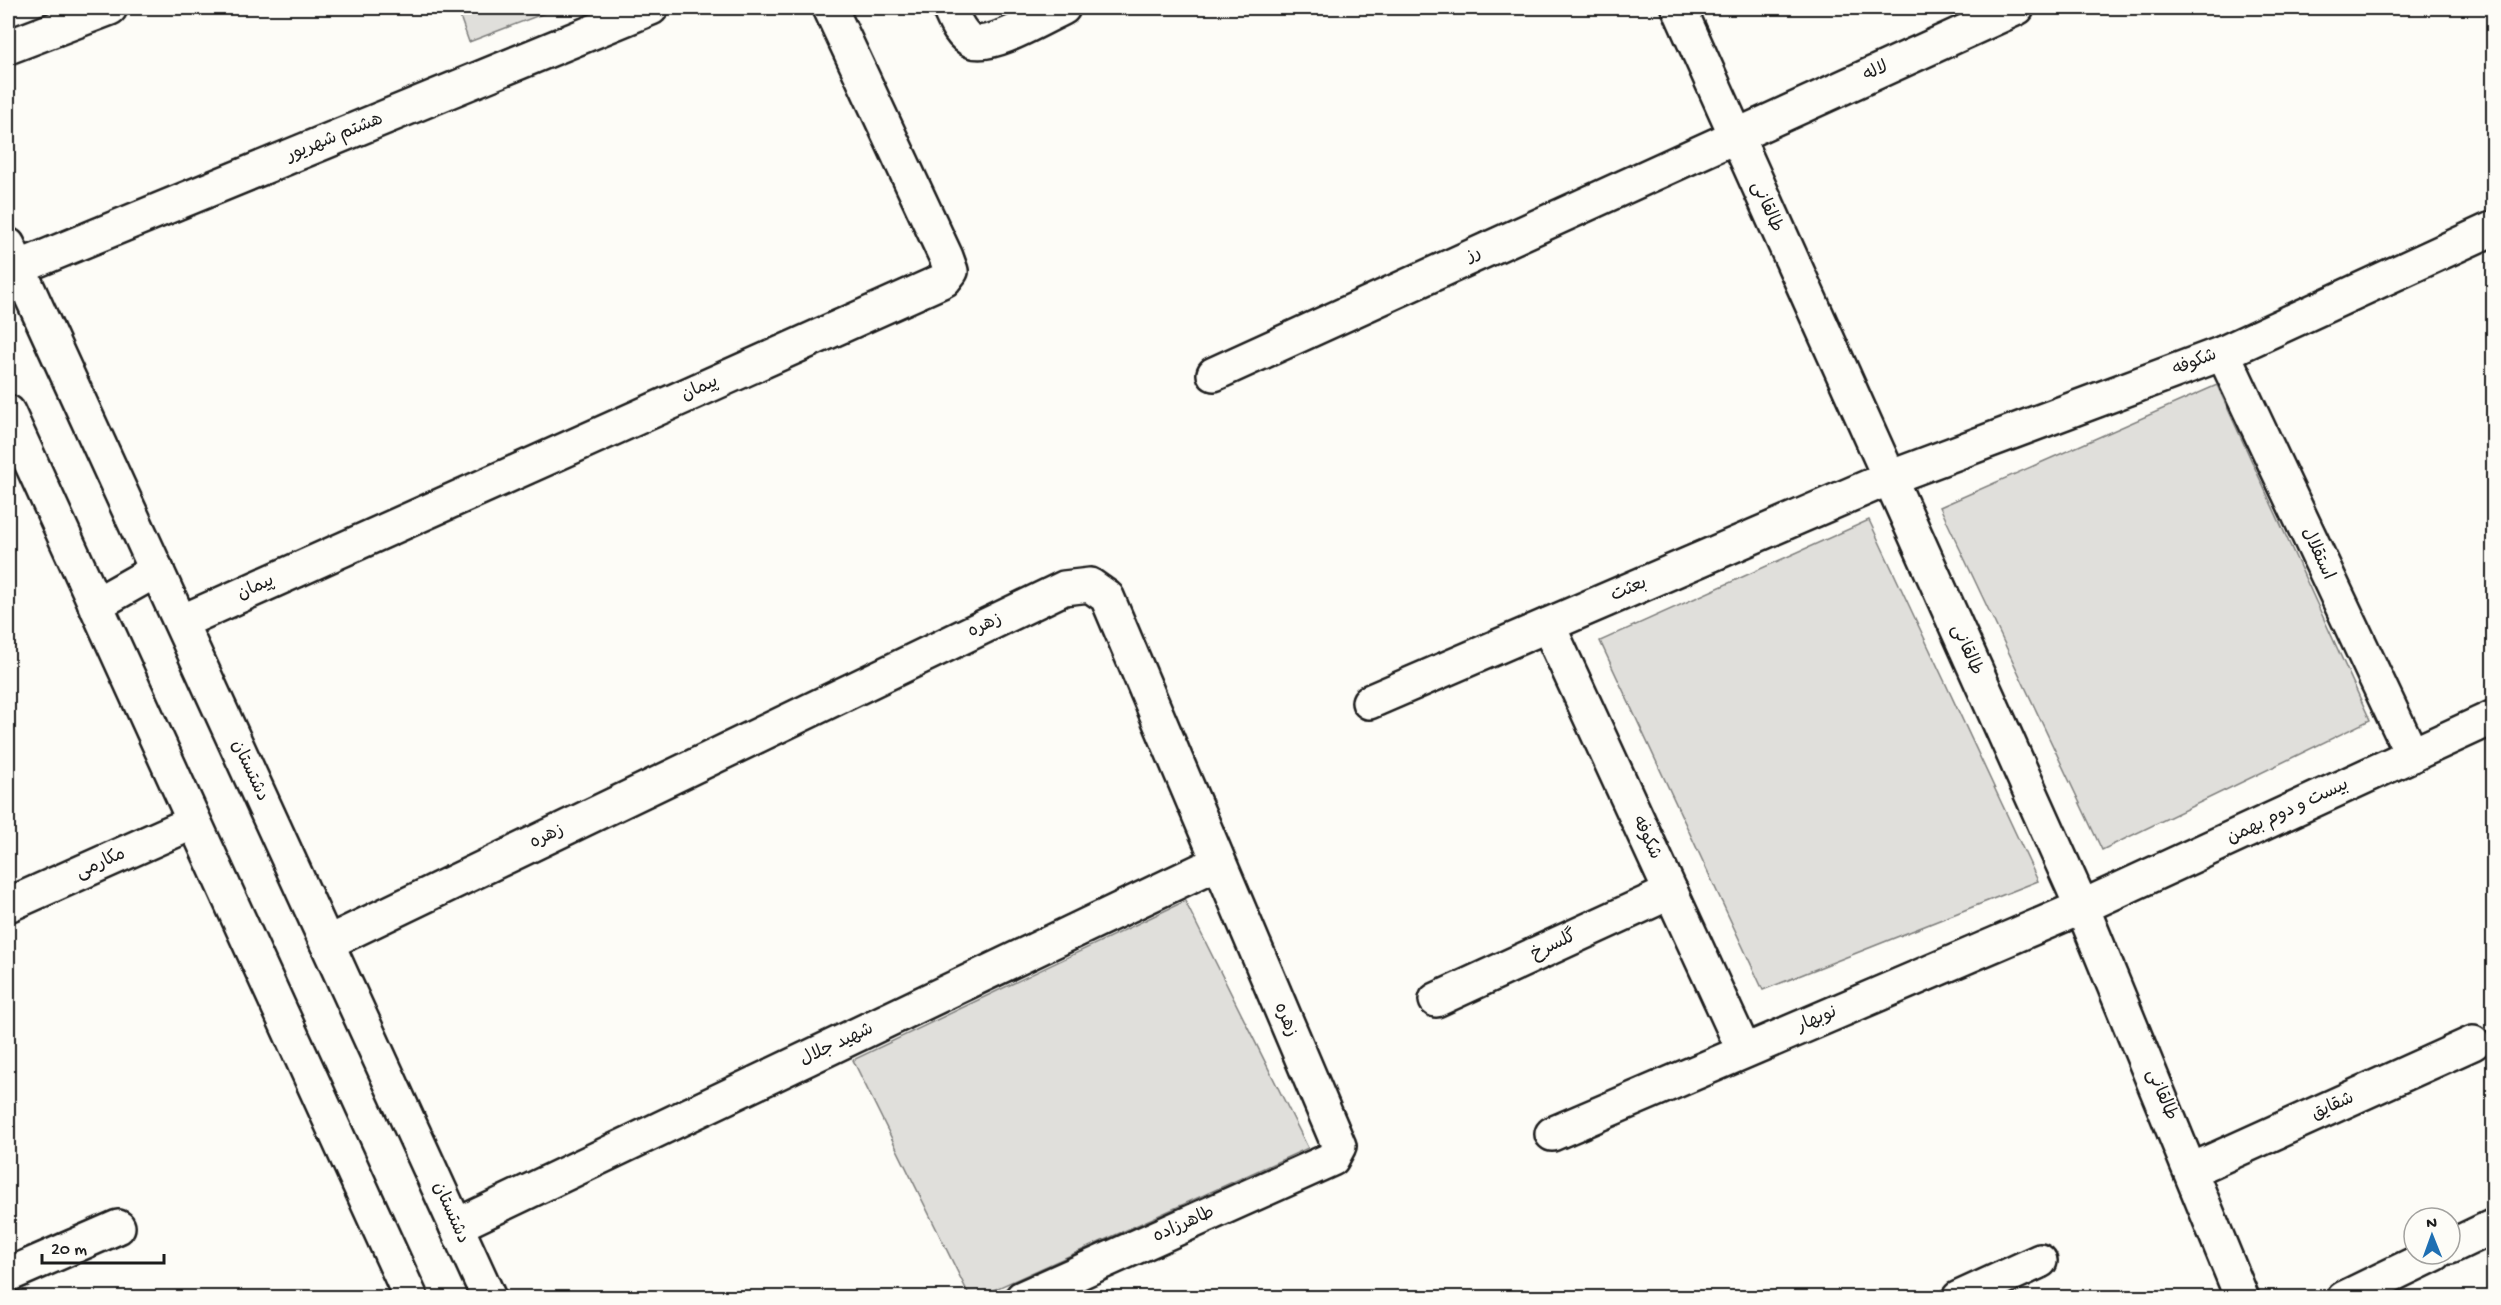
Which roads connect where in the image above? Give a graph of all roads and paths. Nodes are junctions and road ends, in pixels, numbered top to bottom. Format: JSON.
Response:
{"nodes":[{"id":1,"x":110,"y":8,"type":"edge"},
{"id":2,"x":651,"y":8,"type":"edge"},
{"id":3,"x":830,"y":8,"type":"edge"},
{"id":4,"x":949,"y":8,"type":"edge"},
{"id":5,"x":1063,"y":8,"type":"edge"},
{"id":6,"x":1679,"y":8,"type":"edge"},
{"id":7,"x":2017,"y":8,"type":"edge"},
{"id":8,"x":8,"y":47,"type":"edge"},
{"id":9,"x":1734,"y":136,"type":"junction"},
{"id":10,"x":2493,"y":228,"type":"edge"},
{"id":11,"x":13,"y":257,"type":"edge"},
{"id":12,"x":2223,"y":353,"type":"junction"},
{"id":13,"x":1214,"y":374,"type":"dead end"},
{"id":14,"x":8,"y":412,"type":"edge"},
{"id":15,"x":1889,"y":478,"type":"junction"},
{"id":16,"x":157,"y":570,"type":"junction"},
{"id":17,"x":95,"y":605,"type":"junction"},
{"id":18,"x":181,"y":622,"type":"junction"},
{"id":19,"x":1548,"y":625,"type":"junction"},
{"id":20,"x":1369,"y":702,"type":"dead end"},
{"id":21,"x":2493,"y":717,"type":"edge"},
{"id":22,"x":2412,"y":756,"type":"junction"},
{"id":23,"x":194,"y":822,"type":"junction"},
{"id":24,"x":1217,"y":863,"type":"junction"},
{"id":25,"x":1671,"y":892,"type":"junction"},
{"id":26,"x":8,"y":905,"type":"edge"},
{"id":27,"x":2082,"y":907,"type":"junction"},
{"id":28,"x":327,"y":943,"type":"junction"},
{"id":29,"x":1436,"y":1000,"type":"dead end"},
{"id":30,"x":2474,"y":1043,"type":"dead end"},
{"id":31,"x":1744,"y":1051,"type":"junction"},
{"id":32,"x":1552,"y":1134,"type":"dead end"},
{"id":33,"x":1339,"y":1146,"type":"joint"},
{"id":34,"x":2192,"y":1170,"type":"junction"},
{"id":35,"x":456,"y":1226,"type":"junction"},
{"id":36,"x":2493,"y":1226,"type":"edge"},
{"id":37,"x":118,"y":1227,"type":"dead end"},
{"id":38,"x":2462,"y":1241,"type":"edge"},
{"id":39,"x":2040,"y":1262,"type":"dead end"},
{"id":40,"x":2410,"y":1266,"type":"edge"},
{"id":41,"x":8,"y":1275,"type":"edge"},
{"id":42,"x":411,"y":1298,"type":"edge"},
{"id":43,"x":489,"y":1298,"type":"edge"},
{"id":44,"x":1022,"y":1298,"type":"edge"},
{"id":45,"x":1959,"y":1298,"type":"edge"},
{"id":46,"x":2242,"y":1298,"type":"edge"},
{"id":47,"x":2344,"y":1298,"type":"edge"}],
"edges":[{"from":1,"to":8,"type":"street"},
{"from":2,"to":11,"type":"street","name":"هشتم شهریور"},
{"from":3,"to":18,"type":"street","name":"پیمان"},
{"from":4,"to":5,"type":"street"},
{"from":6,"to":9,"type":"street","name":"طالقانی"},
{"from":7,"to":9,"type":"street","name":"لاله"},
{"from":9,"to":13,"type":"street","name":"رز"},
{"from":9,"to":15,"type":"street","name":"طالقانی"},
{"from":10,"to":12,"type":"street","name":"شکوفه"},
{"from":11,"to":16,"type":"street","name":"دشتستان"},
{"from":12,"to":15,"type":"street","name":"شکوفه"},
{"from":12,"to":22,"type":"street","name":"استقلال"},
{"from":14,"to":17,"type":"street"},
{"from":15,"to":19,"type":"street","name":"بعثت"},
{"from":15,"to":27,"type":"street","name":"طالقانی"},
{"from":16,"to":17,"type":"street"},
{"from":16,"to":18,"type":"street","name":"دشتستان"},
{"from":17,"to":23,"type":"street"},
{"from":18,"to":28,"type":"street","name":"دشتستان"},
{"from":19,"to":20,"type":"street","name":"بعثت"},
{"from":19,"to":25,"type":"street","name":"شکوفه"},
{"from":21,"to":22,"type":"street","name":"بیست و دوم بهمن"},
{"from":22,"to":27,"type":"street","name":"بیست و دوم بهمن"},
{"from":23,"to":26,"type":"street","name":"مکارمی"},
{"from":23,"to":42,"type":"street"},
{"from":24,"to":28,"type":"street","name":"زهره"},
{"from":24,"to":33,"type":"street","name":"زهره"},
{"from":24,"to":35,"type":"street","name":"شهید جلال"},
{"from":25,"to":29,"type":"street","name":"گلسرخ"},
{"from":25,"to":31,"type":"street","name":"شکوفه"},
{"from":27,"to":31,"type":"street","name":"نوبهار"},
{"from":27,"to":34,"type":"street","name":"طالقانی"},
{"from":28,"to":35,"type":"street","name":"دشتستان"},
{"from":30,"to":34,"type":"street","name":"شقایق"},
{"from":31,"to":32,"type":"street","name":"نوبهار"},
{"from":33,"to":44,"type":"street","name":"طاهرزاده"},
{"from":34,"to":46,"type":"street","name":"طالقانی"},
{"from":35,"to":43,"type":"street","name":"دشتستان"},
{"from":36,"to":38,"type":"street"},
{"from":37,"to":41,"type":"street"},
{"from":39,"to":45,"type":"street"},
{"from":40,"to":47,"type":"street"}]}
